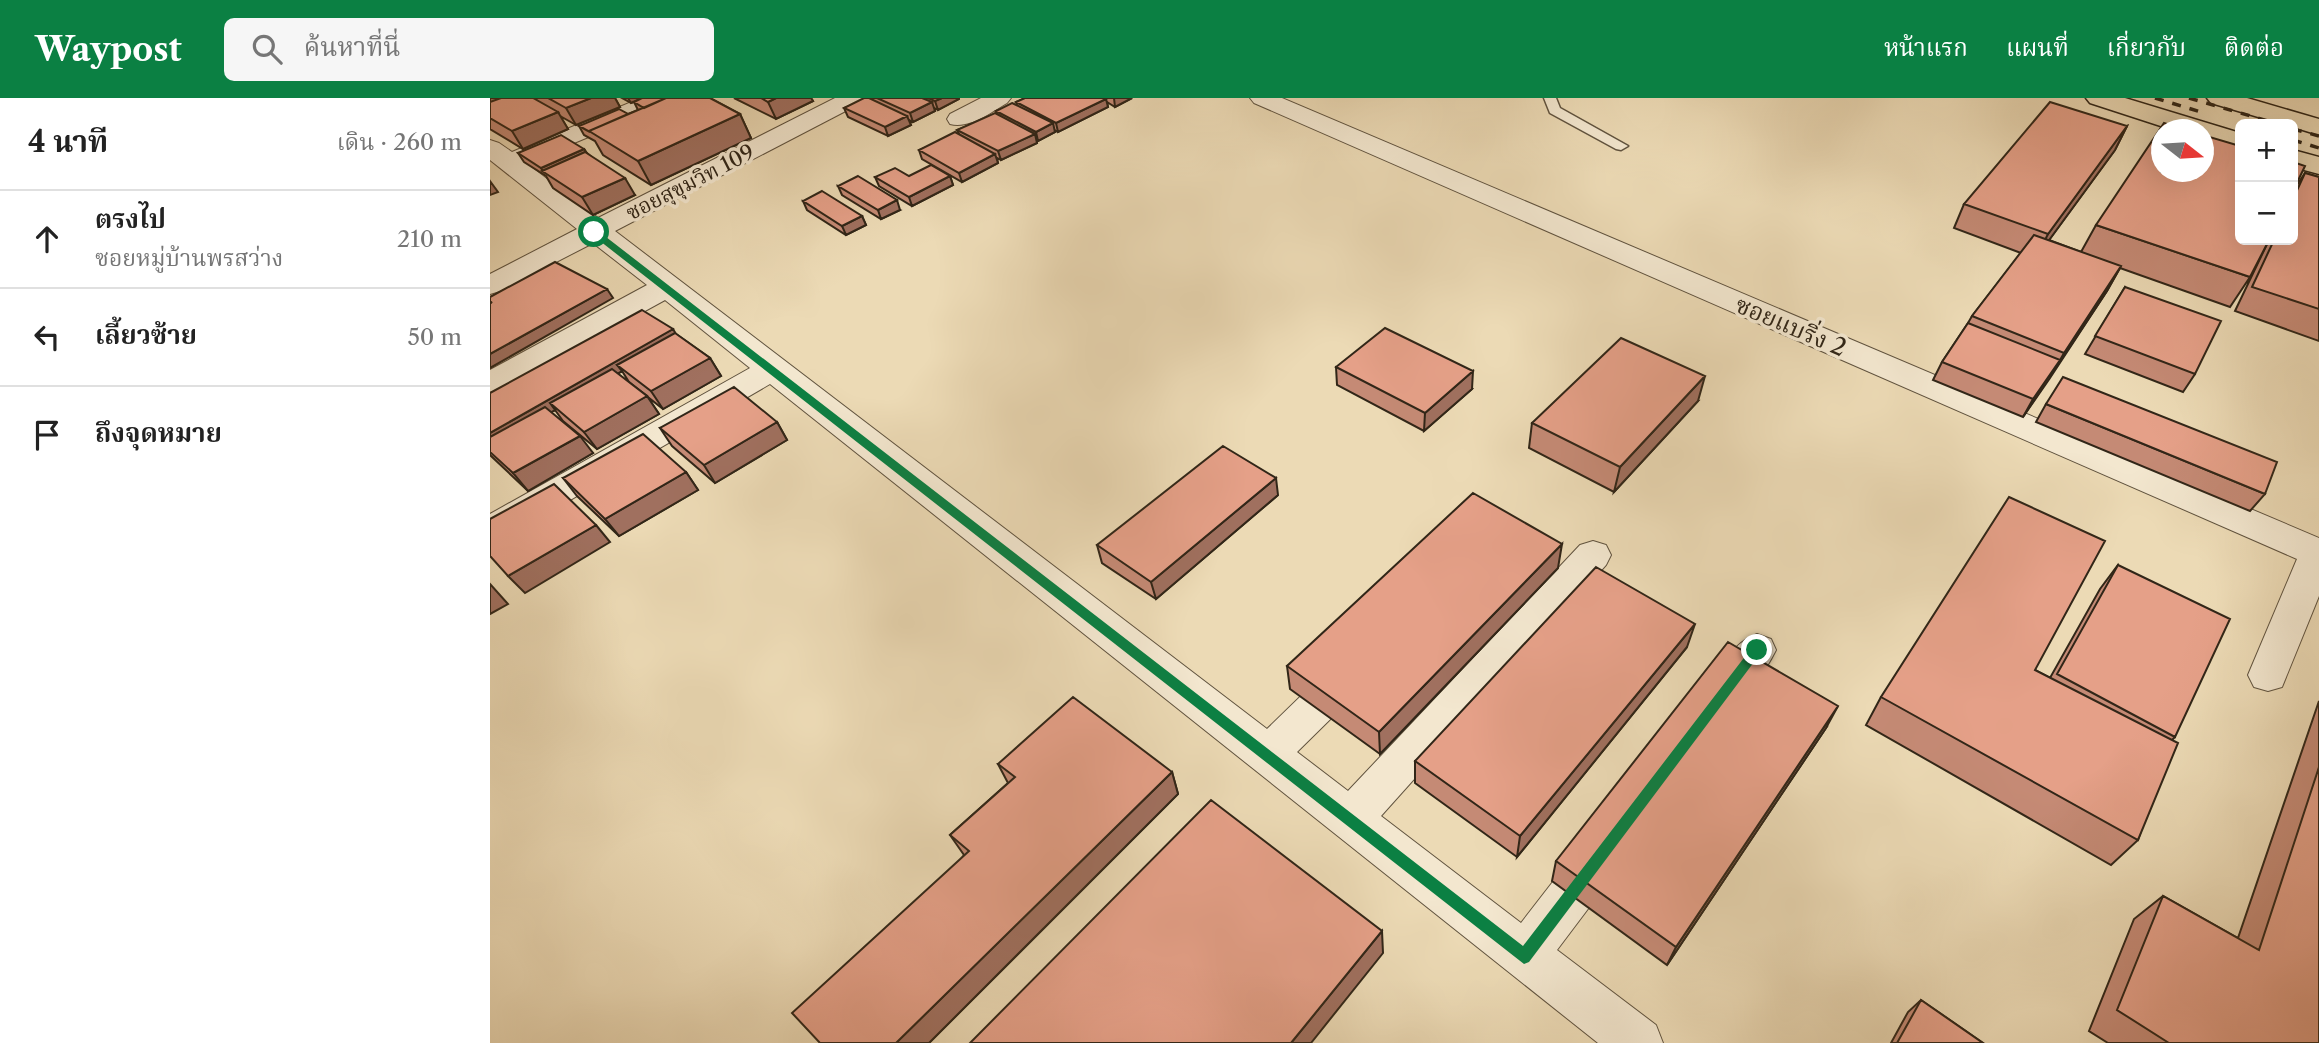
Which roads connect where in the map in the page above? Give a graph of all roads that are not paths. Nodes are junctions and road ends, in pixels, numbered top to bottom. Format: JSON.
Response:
{"nodes":[{"id":1,"x":662,"y":98,"type":"edge"},
{"id":2,"x":999,"y":98,"type":"edge"},
{"id":3,"x":1262,"y":98,"type":"edge"},
{"id":4,"x":1550,"y":98,"type":"edge"},
{"id":5,"x":2099,"y":98,"type":"edge"},
{"id":6,"x":2220,"y":98,"type":"edge"},
{"id":7,"x":844,"y":100,"type":"edge"},
{"id":8,"x":959,"y":119,"type":"dead end"},
{"id":9,"x":2167,"y":119,"type":"edge"},
{"id":10,"x":2319,"y":127,"type":"edge"},
{"id":11,"x":2214,"y":133,"type":"edge"},
{"id":12,"x":2235,"y":140,"type":"edge"},
{"id":13,"x":1621,"y":146,"type":"dead end"},
{"id":14,"x":499,"y":156,"type":"edge"},
{"id":15,"x":2298,"y":160,"type":"edge"},
{"id":16,"x":2319,"y":166,"type":"edge"},
{"id":17,"x":594,"y":232,"type":"junction"},
{"id":18,"x":490,"y":285,"type":"edge"},
{"id":19,"x":666,"y":287,"type":"junction"},
{"id":20,"x":772,"y":369,"type":"junction"},
{"id":21,"x":490,"y":383,"type":"edge"},
{"id":22,"x":490,"y":530,"type":"edge"},
{"id":23,"x":2318,"y":553,"type":"edge"},
{"id":24,"x":1593,"y":555,"type":"dead end"},
{"id":25,"x":1377,"y":648,"type":"edge"},
{"id":26,"x":1757,"y":650,"type":"dead end"},
{"id":27,"x":2268,"y":675,"type":"dead end"},
{"id":28,"x":1699,"y":726,"type":"edge"},
{"id":29,"x":1266,"y":756,"type":"junction"},
{"id":30,"x":1349,"y":820,"type":"junction"},
{"id":31,"x":1624,"y":825,"type":"edge"},
{"id":32,"x":1524,"y":957,"type":"junction"},
{"id":33,"x":1638,"y":1043,"type":"edge"}],
"edges":[{"from":1,"to":14,"type":"street"},
{"from":2,"to":8,"type":"street"},
{"from":3,"to":23,"type":"street","name":"ซอยแบริ่ง 2"},
{"from":4,"to":13,"type":"lane"},
{"from":5,"to":9,"type":"highway"},
{"from":6,"to":10,"type":"highway"},
{"from":7,"to":17,"type":"street","name":"ซอยสุขุมวิท 109"},
{"from":11,"to":12,"type":"highway"},
{"from":14,"to":17,"type":"street"},
{"from":15,"to":16,"type":"highway"},
{"from":17,"to":18,"type":"street","name":"ซอยสุขุมวิท 109"},
{"from":17,"to":19,"type":"street"},
{"from":19,"to":20,"type":"street"},
{"from":19,"to":21,"type":"street"},
{"from":20,"to":22,"type":"street"},
{"from":20,"to":29,"type":"street"},
{"from":23,"to":27,"type":"street"},
{"from":24,"to":30,"type":"street"},
{"from":25,"to":29,"type":"street"},
{"from":26,"to":28,"type":"street"},
{"from":29,"to":30,"type":"street"},
{"from":30,"to":32,"type":"street"},
{"from":31,"to":32,"type":"street"},
{"from":32,"to":33,"type":"street"}]}
